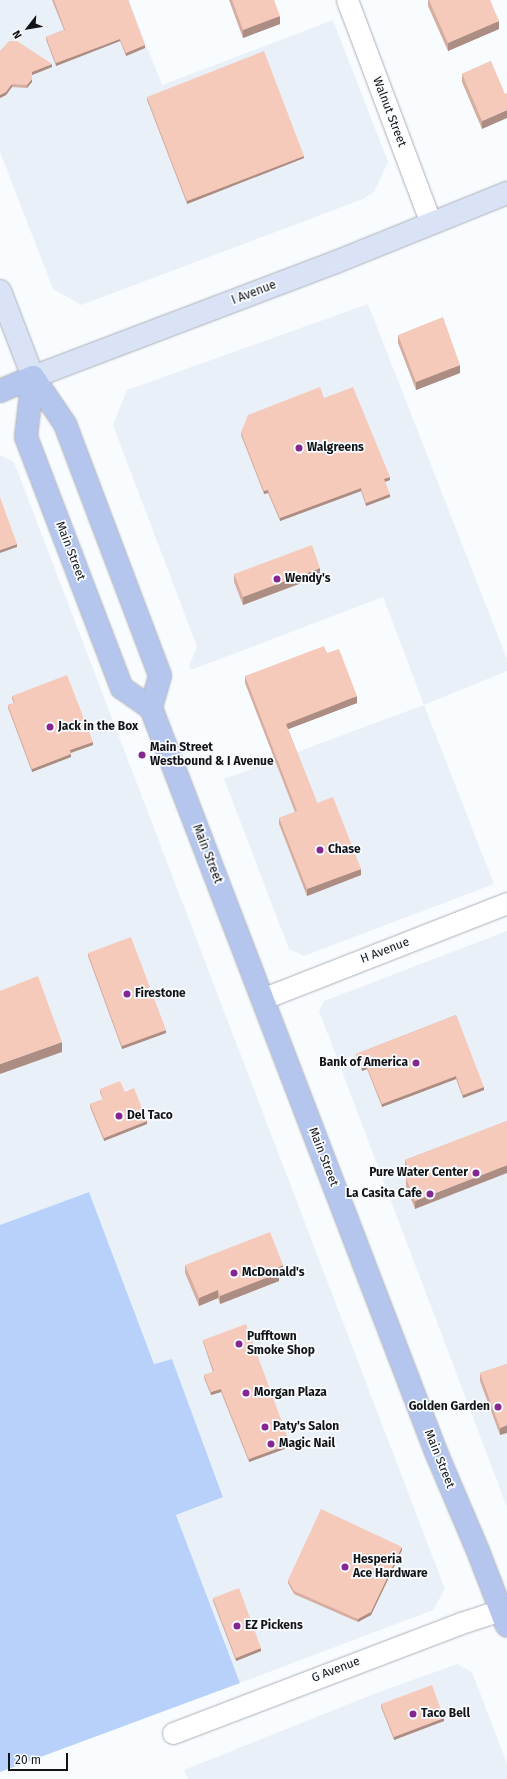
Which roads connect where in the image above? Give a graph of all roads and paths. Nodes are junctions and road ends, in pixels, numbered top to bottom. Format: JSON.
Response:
{"nodes":[{"id":1,"x":347,"y":0,"type":"edge"},
{"id":2,"x":507,"y":193,"type":"edge"},
{"id":3,"x":431,"y":223,"type":"junction"},
{"id":4,"x":0,"y":291,"type":"edge"},
{"id":5,"x":33,"y":377,"type":"junction"},
{"id":6,"x":0,"y":391,"type":"edge"},
{"id":7,"x":151,"y":708,"type":"junction"},
{"id":8,"x":507,"y":903,"type":"edge"},
{"id":9,"x":262,"y":999,"type":"junction"},
{"id":10,"x":504,"y":1618,"type":"edge"},
{"id":11,"x":173,"y":1733,"type":"dead end"}],
"edges":[{"from":1,"to":3,"type":"street","name":"Walnut Street"},
{"from":2,"to":3,"type":"main road","name":"I Avenue"},
{"from":3,"to":5,"type":"main road","name":"I Avenue"},
{"from":4,"to":5,"type":"main road","name":"Main Street"},
{"from":5,"to":6,"type":"main road","name":"I Avenue"},
{"from":5,"to":7,"type":"main road","name":"Main Street"},
{"from":5,"to":7,"type":"main road","name":"Main Street"},
{"from":7,"to":9,"type":"main road","name":"Main Street"},
{"from":8,"to":9,"type":"street","name":"H Avenue"},
{"from":9,"to":10,"type":"main road","name":"Main Street"},
{"from":10,"to":11,"type":"street","name":"G Avenue"}]}
